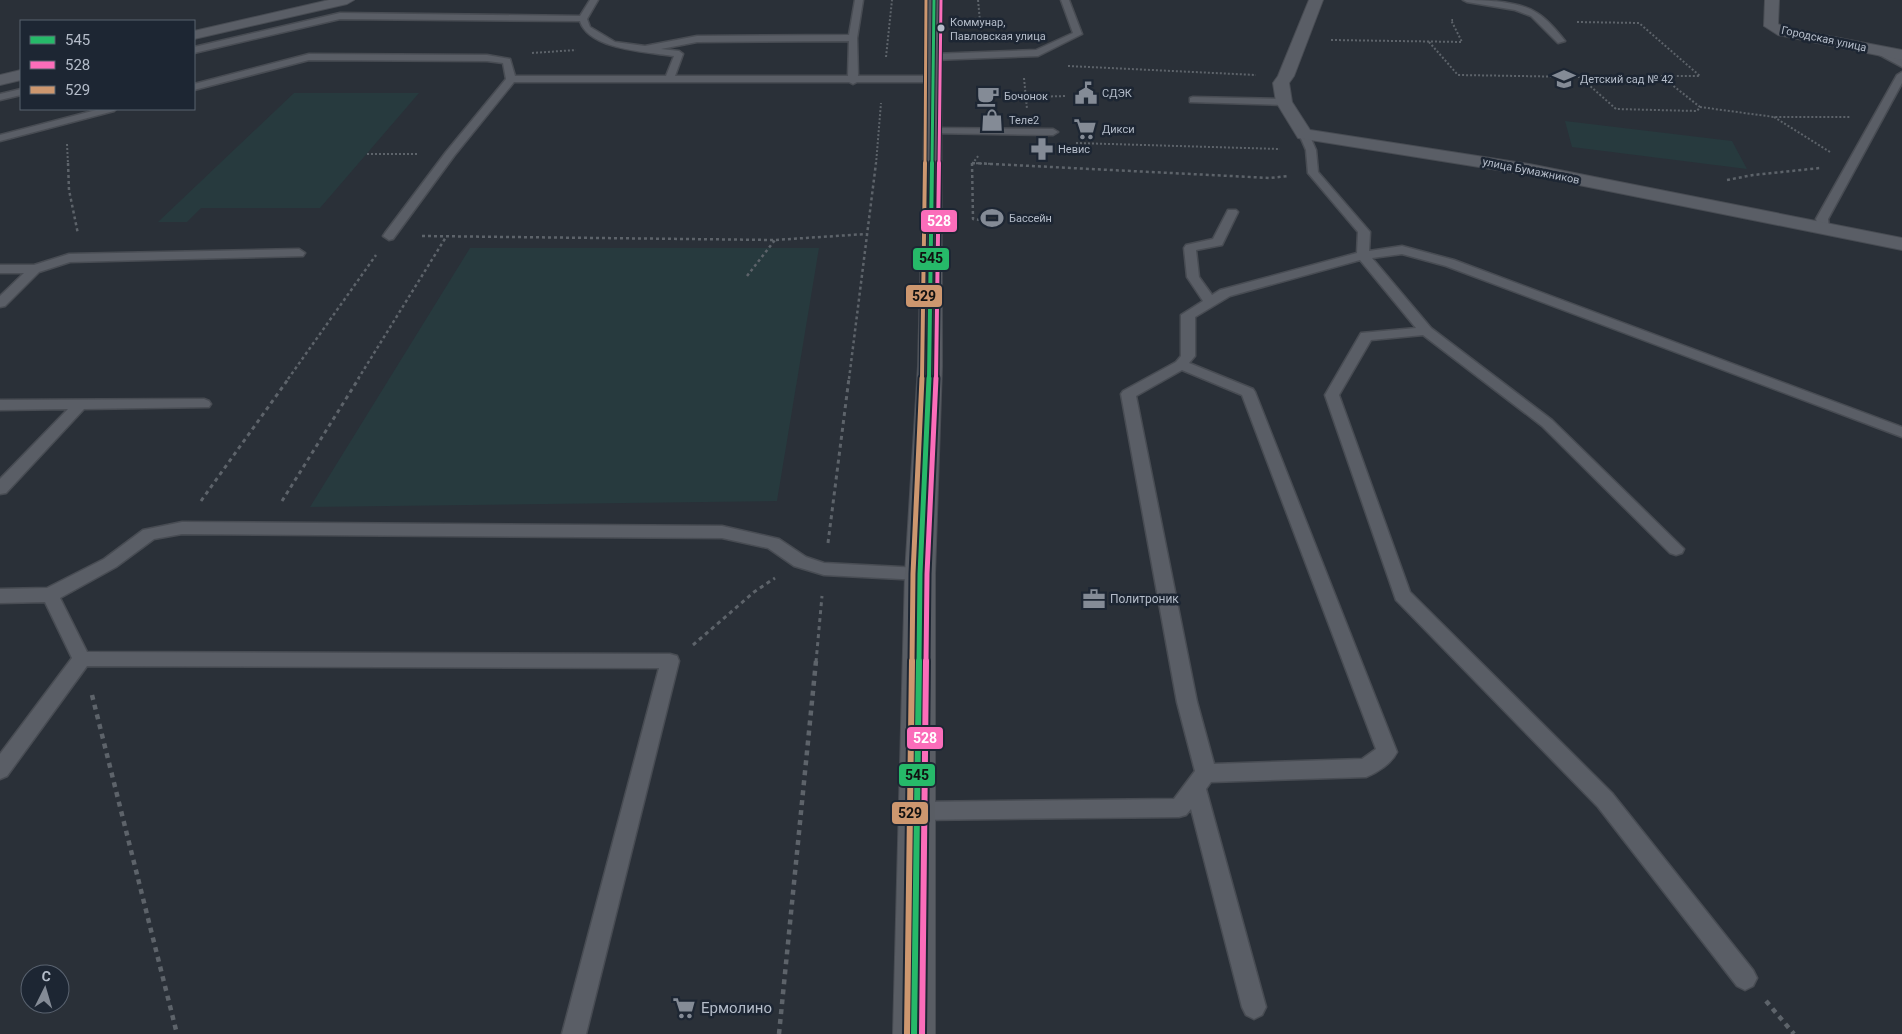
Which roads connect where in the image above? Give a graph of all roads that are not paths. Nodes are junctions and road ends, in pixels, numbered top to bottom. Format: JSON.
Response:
{"nodes":[{"id":1,"x":347,"y":0,"type":"edge"},
{"id":2,"x":594,"y":0,"type":"edge"},
{"id":3,"x":859,"y":0,"type":"edge"},
{"id":4,"x":934,"y":0,"type":"edge"},
{"id":5,"x":1065,"y":0,"type":"edge"},
{"id":6,"x":1316,"y":0,"type":"edge"},
{"id":7,"x":1467,"y":0,"type":"edge"},
{"id":8,"x":1772,"y":0,"type":"edge"},
{"id":9,"x":583,"y":19,"type":"junction"},
{"id":10,"x":195,"y":35,"type":"edge"},
{"id":11,"x":853,"y":38,"type":"junction"},
{"id":12,"x":1561,"y":41,"type":"dead end"},
{"id":13,"x":644,"y":48,"type":"junction"},
{"id":14,"x":195,"y":50,"type":"edge"},
{"id":15,"x":1877,"y":50,"type":"junction"},
{"id":16,"x":1902,"y":55,"type":"edge"},
{"id":17,"x":1902,"y":64,"type":"edge"},
{"id":18,"x":933,"y":68,"type":"junction"},
{"id":19,"x":20,"y":75,"type":"edge"},
{"id":20,"x":1902,"y":75,"type":"edge"},
{"id":21,"x":670,"y":78,"type":"junction"},
{"id":22,"x":512,"y":79,"type":"junction"},
{"id":23,"x":0,"y":80,"type":"edge"},
{"id":24,"x":853,"y":81,"type":"junction"},
{"id":25,"x":195,"y":87,"type":"edge"},
{"id":26,"x":20,"y":92,"type":"edge"},
{"id":27,"x":0,"y":97,"type":"edge"},
{"id":28,"x":1193,"y":100,"type":"dead end"},
{"id":29,"x":1284,"y":102,"type":"junction"},
{"id":30,"x":103,"y":110,"type":"edge"},
{"id":31,"x":87,"y":112,"type":"edge"},
{"id":32,"x":933,"y":131,"type":"junction"},
{"id":33,"x":1053,"y":132,"type":"dead end"},
{"id":34,"x":0,"y":138,"type":"edge"},
{"id":35,"x":1308,"y":142,"type":"junction"},
{"id":36,"x":1232,"y":212,"type":"dead end"},
{"id":37,"x":1823,"y":228,"type":"junction"},
{"id":38,"x":389,"y":236,"type":"road end"},
{"id":39,"x":1902,"y":244,"type":"edge"},
{"id":40,"x":299,"y":253,"type":"dead end"},
{"id":41,"x":1363,"y":255,"type":"junction"},
{"id":42,"x":0,"y":268,"type":"edge"},
{"id":43,"x":35,"y":269,"type":"junction"},
{"id":44,"x":1210,"y":302,"type":"junction"},
{"id":45,"x":0,"y":303,"type":"edge"},
{"id":46,"x":1426,"y":332,"type":"junction"},
{"id":47,"x":1181,"y":365,"type":"junction"},
{"id":48,"x":204,"y":404,"type":"dead end"},
{"id":49,"x":0,"y":405,"type":"edge"},
{"id":50,"x":79,"y":406,"type":"junction"},
{"id":51,"x":1902,"y":432,"type":"edge"},
{"id":52,"x":0,"y":489,"type":"edge"},
{"id":53,"x":1676,"y":549,"type":"dead end"},
{"id":54,"x":920,"y":574,"type":"junction"},
{"id":55,"x":50,"y":595,"type":"junction"},
{"id":56,"x":0,"y":596,"type":"edge"},
{"id":57,"x":82,"y":659,"type":"junction"},
{"id":58,"x":0,"y":770,"type":"edge"},
{"id":59,"x":1200,"y":780,"type":"junction"},
{"id":60,"x":916,"y":811,"type":"junction"},
{"id":61,"x":1745,"y":978,"type":"road end"},
{"id":62,"x":1254,"y":1007,"type":"dead end"},
{"id":63,"x":574,"y":1034,"type":"edge"},
{"id":64,"x":914,"y":1034,"type":"edge"}],
"edges":[{"from":1,"to":10,"type":"street"},
{"from":2,"to":9,"type":"lane"},
{"from":3,"to":11,"type":"lane"},
{"from":4,"to":18,"type":"main road"},
{"from":5,"to":18,"type":"lane"},
{"from":6,"to":29,"type":"street"},
{"from":7,"to":12,"type":"lane"},
{"from":8,"to":15,"type":"street","name":"Городская улица"},
{"from":9,"to":13,"type":"lane"},
{"from":9,"to":14,"type":"lane"},
{"from":11,"to":13,"type":"lane"},
{"from":11,"to":24,"type":"lane"},
{"from":13,"to":21,"type":"lane"},
{"from":15,"to":16,"type":"street","name":"Городская улица"},
{"from":15,"to":17,"type":"lane"},
{"from":18,"to":24,"type":"lane"},
{"from":18,"to":32,"type":"main road"},
{"from":19,"to":23,"type":"street"},
{"from":20,"to":37,"type":"lane"},
{"from":21,"to":22,"type":"lane"},
{"from":21,"to":24,"type":"lane"},
{"from":22,"to":25,"type":"lane"},
{"from":22,"to":38,"type":"lane"},
{"from":26,"to":27,"type":"lane"},
{"from":28,"to":29,"type":"lane"},
{"from":29,"to":35,"type":"street"},
{"from":30,"to":31,"type":"lane"},
{"from":31,"to":34,"type":"lane"},
{"from":32,"to":33,"type":"lane"},
{"from":32,"to":54,"type":"main road"},
{"from":35,"to":37,"type":"street","name":"улица Бумажников"},
{"from":35,"to":41,"type":"lane"},
{"from":36,"to":44,"type":"lane"},
{"from":37,"to":39,"type":"street","name":"улица Бумажников"},
{"from":40,"to":43,"type":"lane"},
{"from":41,"to":44,"type":"lane"},
{"from":41,"to":46,"type":"lane"},
{"from":41,"to":51,"type":"lane"},
{"from":42,"to":43,"type":"lane"},
{"from":43,"to":45,"type":"lane"},
{"from":44,"to":47,"type":"lane"},
{"from":46,"to":53,"type":"lane"},
{"from":46,"to":61,"type":"lane"},
{"from":47,"to":59,"type":"lane"},
{"from":47,"to":59,"type":"lane"},
{"from":48,"to":50,"type":"lane"},
{"from":49,"to":50,"type":"lane"},
{"from":50,"to":52,"type":"lane"},
{"from":54,"to":55,"type":"lane"},
{"from":54,"to":60,"type":"main road"},
{"from":55,"to":56,"type":"lane"},
{"from":55,"to":57,"type":"lane"},
{"from":57,"to":58,"type":"lane"},
{"from":57,"to":63,"type":"lane"},
{"from":59,"to":60,"type":"lane"},
{"from":59,"to":62,"type":"lane"},
{"from":60,"to":64,"type":"main road"}]}
